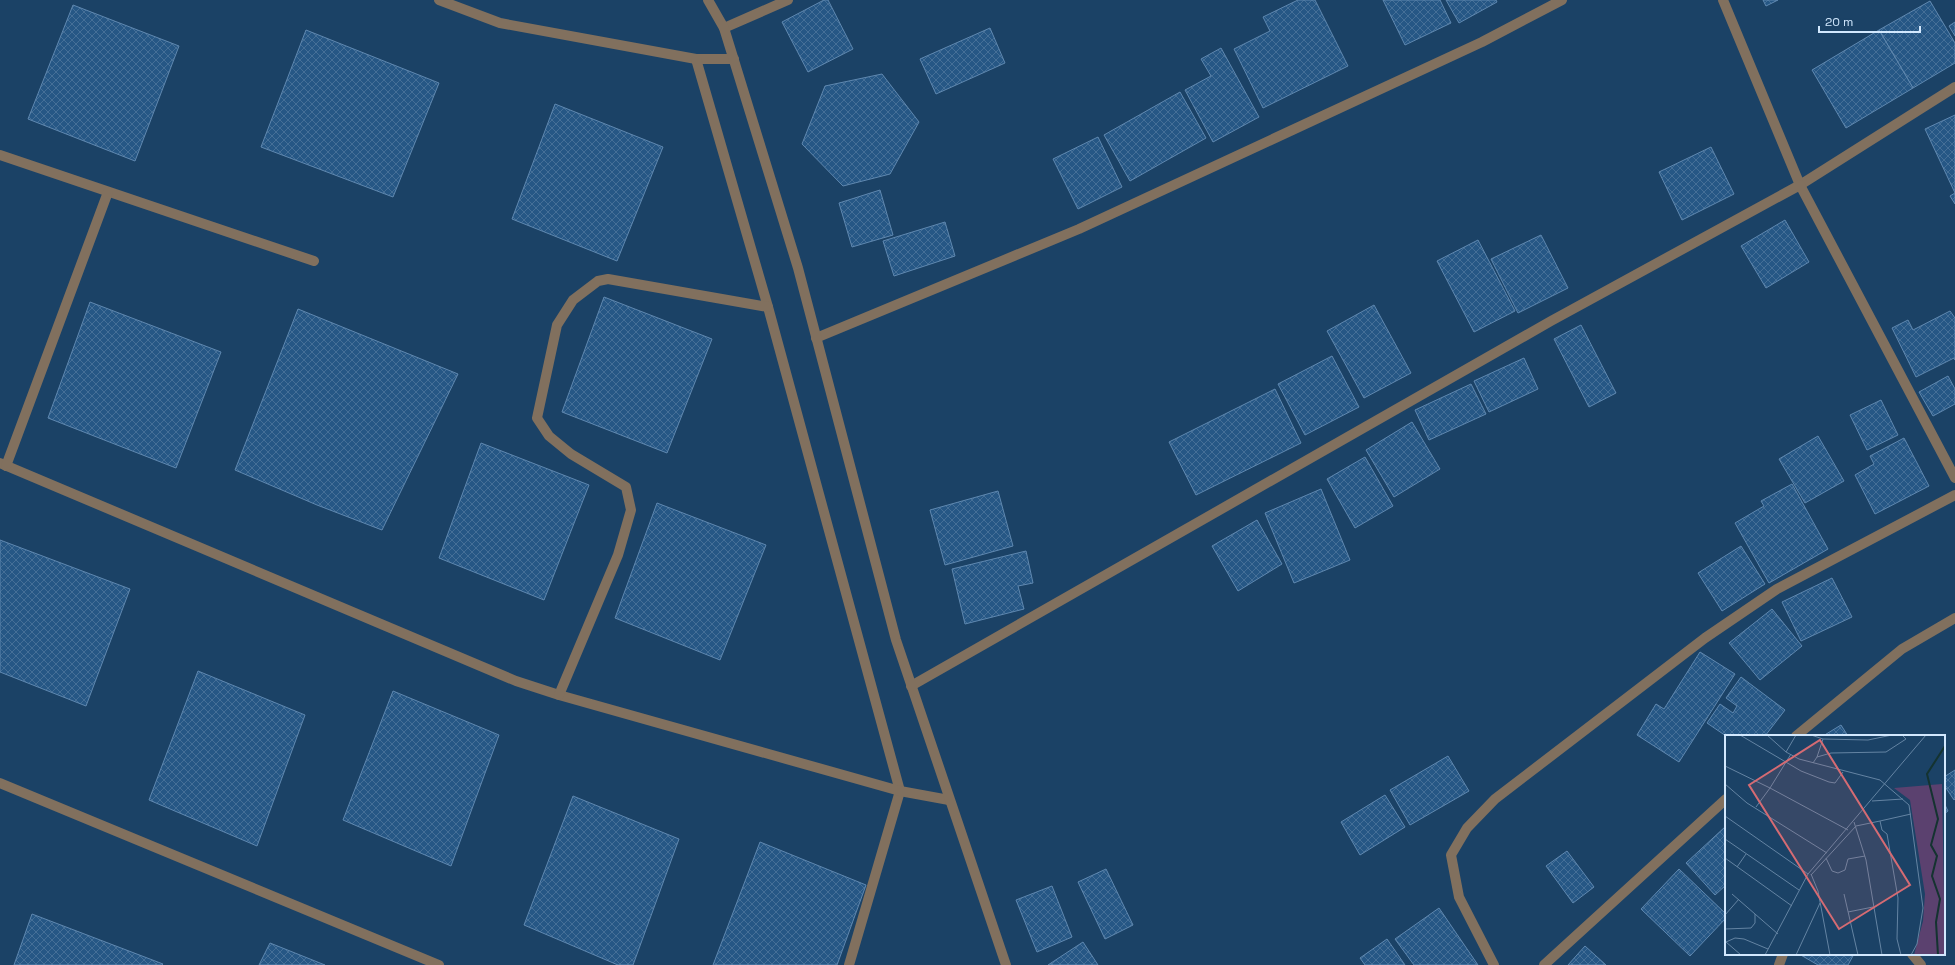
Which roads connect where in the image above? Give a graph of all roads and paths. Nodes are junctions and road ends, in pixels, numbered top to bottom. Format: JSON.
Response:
{"nodes":[{"id":1,"x":439,"y":0,"type":"edge"},
{"id":2,"x":708,"y":0,"type":"edge"},
{"id":3,"x":788,"y":0,"type":"edge"},
{"id":4,"x":1562,"y":0,"type":"edge"},
{"id":5,"x":1723,"y":0,"type":"edge"},
{"id":6,"x":724,"y":28,"type":"junction"},
{"id":7,"x":696,"y":59,"type":"junction"},
{"id":8,"x":734,"y":59,"type":"junction"},
{"id":9,"x":1955,"y":87,"type":"edge"},
{"id":10,"x":0,"y":155,"type":"edge"},
{"id":11,"x":1800,"y":185,"type":"junction"},
{"id":12,"x":108,"y":192,"type":"junction"},
{"id":13,"x":314,"y":261,"type":"dead end"},
{"id":14,"x":768,"y":307,"type":"junction"},
{"id":15,"x":816,"y":338,"type":"junction"},
{"id":16,"x":3,"y":464,"type":"edge"},
{"id":17,"x":1955,"y":478,"type":"edge"},
{"id":18,"x":1955,"y":495,"type":"edge"},
{"id":19,"x":1955,"y":618,"type":"edge"},
{"id":20,"x":911,"y":686,"type":"junction"},
{"id":21,"x":559,"y":695,"type":"junction"},
{"id":22,"x":1797,"y":735,"type":"edge"},
{"id":23,"x":0,"y":783,"type":"edge"},
{"id":24,"x":900,"y":791,"type":"junction"},
{"id":25,"x":949,"y":800,"type":"junction"},
{"id":26,"x":1725,"y":800,"type":"edge"},
{"id":27,"x":1783,"y":955,"type":"edge"},
{"id":28,"x":1913,"y":955,"type":"edge"},
{"id":29,"x":438,"y":965,"type":"edge"},
{"id":30,"x":849,"y":965,"type":"edge"},
{"id":31,"x":1006,"y":965,"type":"edge"},
{"id":32,"x":1494,"y":965,"type":"edge"},
{"id":33,"x":1544,"y":965,"type":"edge"},
{"id":34,"x":1779,"y":965,"type":"edge"},
{"id":35,"x":1921,"y":965,"type":"edge"}],
"edges":[{"from":1,"to":7,"type":"street"},
{"from":2,"to":6,"type":"street"},
{"from":3,"to":6,"type":"street"},
{"from":4,"to":15,"type":"street"},
{"from":5,"to":11,"type":"street"},
{"from":6,"to":8,"type":"street"},
{"from":7,"to":8,"type":"street"},
{"from":7,"to":14,"type":"street"},
{"from":8,"to":15,"type":"street"},
{"from":9,"to":11,"type":"street"},
{"from":10,"to":12,"type":"street"},
{"from":11,"to":17,"type":"street"},
{"from":11,"to":20,"type":"street"},
{"from":12,"to":13,"type":"street"},
{"from":12,"to":16,"type":"street"},
{"from":14,"to":21,"type":"street"},
{"from":14,"to":24,"type":"street"},
{"from":15,"to":20,"type":"street"},
{"from":16,"to":21,"type":"street"},
{"from":18,"to":32,"type":"street"},
{"from":19,"to":22,"type":"street"},
{"from":20,"to":25,"type":"street"},
{"from":21,"to":24,"type":"street"},
{"from":23,"to":29,"type":"street"},
{"from":24,"to":25,"type":"street"},
{"from":24,"to":30,"type":"street"},
{"from":25,"to":31,"type":"street"},
{"from":26,"to":33,"type":"street"},
{"from":27,"to":34,"type":"street"},
{"from":28,"to":35,"type":"street"}]}
